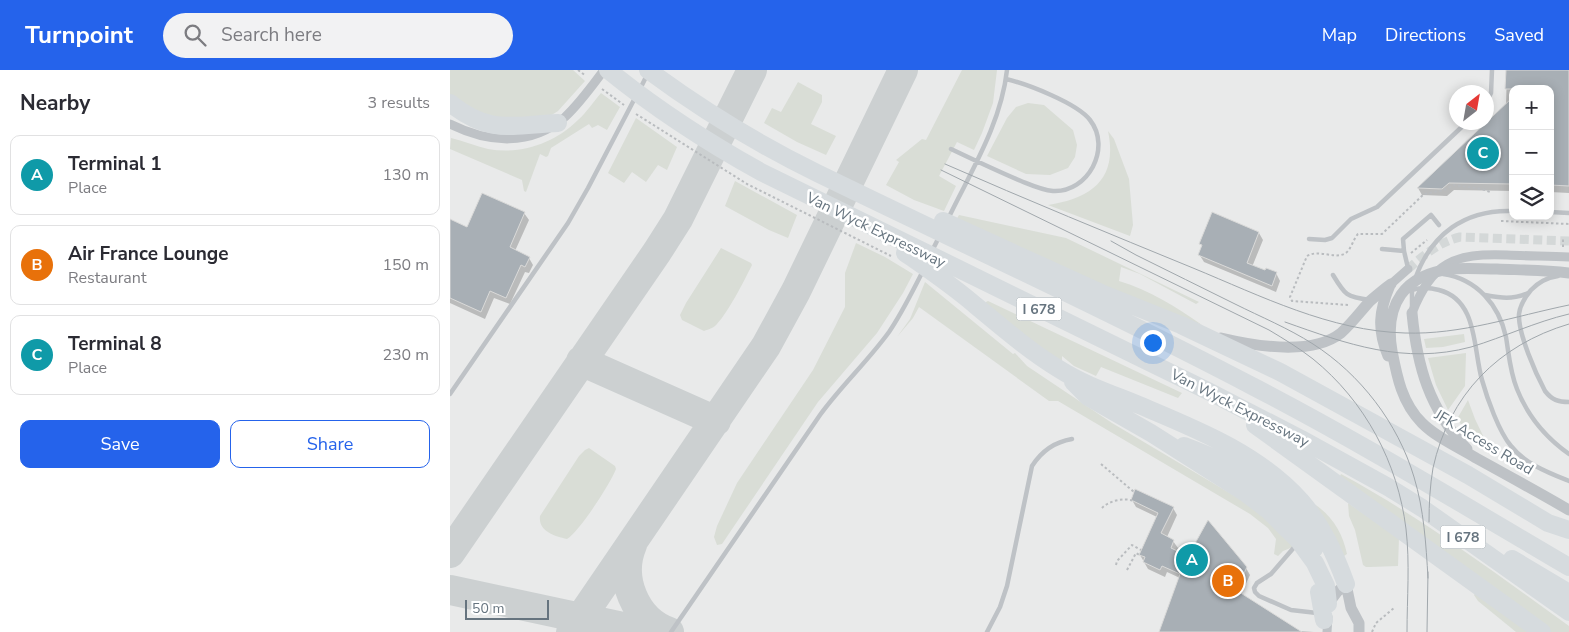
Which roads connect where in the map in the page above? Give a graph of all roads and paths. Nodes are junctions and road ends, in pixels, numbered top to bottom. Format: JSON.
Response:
{"nodes":[{"id":1,"x":578,"y":70,"type":"edge"},
{"id":2,"x":649,"y":70,"type":"edge"},
{"id":3,"x":1007,"y":70,"type":"edge"},
{"id":4,"x":1492,"y":70,"type":"edge"},
{"id":5,"x":601,"y":75,"type":"edge"},
{"id":6,"x":1006,"y":79,"type":"junction"},
{"id":7,"x":1491,"y":85,"type":"edge"},
{"id":8,"x":450,"y":103,"type":"edge"},
{"id":9,"x":626,"y":106,"type":"dead end"},
{"id":10,"x":633,"y":111,"type":"dead end"},
{"id":11,"x":558,"y":123,"type":"junction"},
{"id":12,"x":450,"y":124,"type":"edge"},
{"id":13,"x":1459,"y":130,"type":"edge"},
{"id":14,"x":951,"y":150,"type":"dead end"},
{"id":15,"x":1490,"y":192,"type":"dead end"},
{"id":16,"x":891,"y":209,"type":"junction"},
{"id":17,"x":1509,"y":211,"type":"edge"},
{"id":18,"x":1554,"y":212,"type":"edge"},
{"id":19,"x":1569,"y":213,"type":"edge"},
{"id":20,"x":1501,"y":221,"type":"dead end"},
{"id":21,"x":1569,"y":224,"type":"edge"},
{"id":22,"x":1439,"y":225,"type":"dead end"},
{"id":23,"x":871,"y":227,"type":"junction"},
{"id":24,"x":1432,"y":236,"type":"dead end"},
{"id":25,"x":1309,"y":239,"type":"dead end"},
{"id":26,"x":1382,"y":249,"type":"dead end"},
{"id":27,"x":1404,"y":251,"type":"junction"},
{"id":28,"x":1412,"y":253,"type":"dead end"},
{"id":29,"x":1569,"y":257,"type":"edge"},
{"id":30,"x":896,"y":259,"type":"dead end"},
{"id":31,"x":1408,"y":269,"type":"joint"},
{"id":32,"x":1432,"y":273,"type":"junction"},
{"id":33,"x":1569,"y":274,"type":"edge"},
{"id":34,"x":1333,"y":275,"type":"dead end"},
{"id":35,"x":1391,"y":284,"type":"junction"},
{"id":36,"x":1529,"y":293,"type":"junction"},
{"id":37,"x":1485,"y":295,"type":"junction"},
{"id":38,"x":1398,"y":298,"type":"junction"},
{"id":39,"x":1371,"y":301,"type":"junction"},
{"id":40,"x":1348,"y":306,"type":"dead end"},
{"id":41,"x":1412,"y":313,"type":"junction"},
{"id":42,"x":1203,"y":335,"type":"junction"},
{"id":43,"x":1061,"y":370,"type":"junction"},
{"id":44,"x":1397,"y":378,"type":"junction"},
{"id":45,"x":1208,"y":391,"type":"junction"},
{"id":46,"x":450,"y":394,"type":"edge"},
{"id":47,"x":1569,"y":402,"type":"edge"},
{"id":48,"x":1151,"y":433,"type":"junction"},
{"id":49,"x":1072,"y":439,"type":"dead end"},
{"id":50,"x":1569,"y":454,"type":"edge"},
{"id":51,"x":1475,"y":457,"type":"junction"},
{"id":52,"x":1101,"y":464,"type":"dead end"},
{"id":53,"x":1569,"y":481,"type":"edge"},
{"id":54,"x":1388,"y":487,"type":"junction"},
{"id":55,"x":1134,"y":492,"type":"dead end"},
{"id":56,"x":1133,"y":501,"type":"dead end"},
{"id":57,"x":1102,"y":508,"type":"dead end"},
{"id":58,"x":1569,"y":510,"type":"edge"},
{"id":59,"x":1569,"y":530,"type":"edge"},
{"id":60,"x":1299,"y":541,"type":"junction"},
{"id":61,"x":1141,"y":550,"type":"dead end"},
{"id":62,"x":1142,"y":556,"type":"dead end"},
{"id":63,"x":1116,"y":565,"type":"dead end"},
{"id":64,"x":1569,"y":568,"type":"edge"},
{"id":65,"x":1127,"y":570,"type":"dead end"},
{"id":66,"x":1346,"y":584,"type":"junction"},
{"id":67,"x":1536,"y":590,"type":"junction"},
{"id":68,"x":1569,"y":592,"type":"edge"},
{"id":69,"x":1394,"y":608,"type":"dead end"},
{"id":70,"x":1569,"y":612,"type":"edge"},
{"id":71,"x":1326,"y":622,"type":"edge"},
{"id":72,"x":1569,"y":624,"type":"edge"},
{"id":73,"x":1359,"y":628,"type":"edge"},
{"id":74,"x":671,"y":632,"type":"edge"},
{"id":75,"x":986,"y":632,"type":"edge"},
{"id":76,"x":1372,"y":632,"type":"edge"},
{"id":77,"x":1542,"y":632,"type":"edge"}],
"edges":[{"from":1,"to":5,"type":"path"},
{"from":2,"to":16,"type":"highway","name":"Van Wyck Expressway","number":"I 678"},
{"from":2,"to":46,"type":"lane"},
{"from":3,"to":6,"type":"lane"},
{"from":4,"to":7,"type":"lane"},
{"from":5,"to":9,"type":"path"},
{"from":5,"to":11,"type":"street"},
{"from":5,"to":23,"type":"highway","name":"Van Wyck Expressway","number":"I 678"},
{"from":6,"to":14,"type":"lane"},
{"from":6,"to":74,"type":"lane"},
{"from":8,"to":11,"type":"highway"},
{"from":10,"to":30,"type":"path"},
{"from":11,"to":12,"type":"street"},
{"from":13,"to":25,"type":"lane"},
{"from":15,"to":40,"type":"path"},
{"from":16,"to":42,"type":"highway"},
{"from":16,"to":64,"type":"highway","name":"Van Wyck Expressway","number":"I 678"},
{"from":17,"to":41,"type":"lane"},
{"from":18,"to":19,"type":"lane"},
{"from":20,"to":21,"type":"path"},
{"from":22,"to":27,"type":"lane"},
{"from":23,"to":43,"type":"highway"},
{"from":23,"to":45,"type":"highway","name":"Van Wyck Expressway","number":"I 678"},
{"from":24,"to":28,"type":"path"},
{"from":26,"to":27,"type":"lane"},
{"from":27,"to":31,"type":"lane"},
{"from":29,"to":41,"type":"street"},
{"from":31,"to":35,"type":"street"},
{"from":32,"to":33,"type":"street","name":"JFK Access Road"},
{"from":32,"to":37,"type":"lane"},
{"from":32,"to":38,"type":"street","name":"JFK Access Road"},
{"from":33,"to":36,"type":"lane"},
{"from":34,"to":39,"type":"lane"},
{"from":35,"to":39,"type":"street"},
{"from":35,"to":44,"type":"street"},
{"from":36,"to":37,"type":"lane"},
{"from":36,"to":47,"type":"lane"},
{"from":37,"to":50,"type":"lane"},
{"from":38,"to":44,"type":"street","name":"JFK Access Road"},
{"from":38,"to":53,"type":"lane"},
{"from":39,"to":42,"type":"street"},
{"from":41,"to":51,"type":"street"},
{"from":42,"to":59,"type":"highway"},
{"from":43,"to":48,"type":"highway"},
{"from":43,"to":66,"type":"highway"},
{"from":44,"to":51,"type":"street","name":"JFK Access Road"},
{"from":45,"to":54,"type":"highway","name":"Van Wyck Expressway","number":"I 678"},
{"from":45,"to":77,"type":"highway"},
{"from":48,"to":60,"type":"highway"},
{"from":48,"to":71,"type":"highway"},
{"from":49,"to":75,"type":"lane"},
{"from":51,"to":58,"type":"street","name":"JFK Access Road"},
{"from":52,"to":55,"type":"path"},
{"from":54,"to":67,"type":"highway","name":"Van Wyck Expressway","number":"I 678"},
{"from":54,"to":68,"type":"highway"},
{"from":56,"to":57,"type":"path"},
{"from":60,"to":71,"type":"highway"},
{"from":60,"to":71,"type":"lane"},
{"from":61,"to":63,"type":"path"},
{"from":62,"to":65,"type":"path"},
{"from":66,"to":71,"type":"street"},
{"from":66,"to":73,"type":"street"},
{"from":67,"to":70,"type":"highway","name":"Van Wyck Expressway","number":"I 678"},
{"from":67,"to":72,"type":"highway"},
{"from":69,"to":76,"type":"path"}]}
